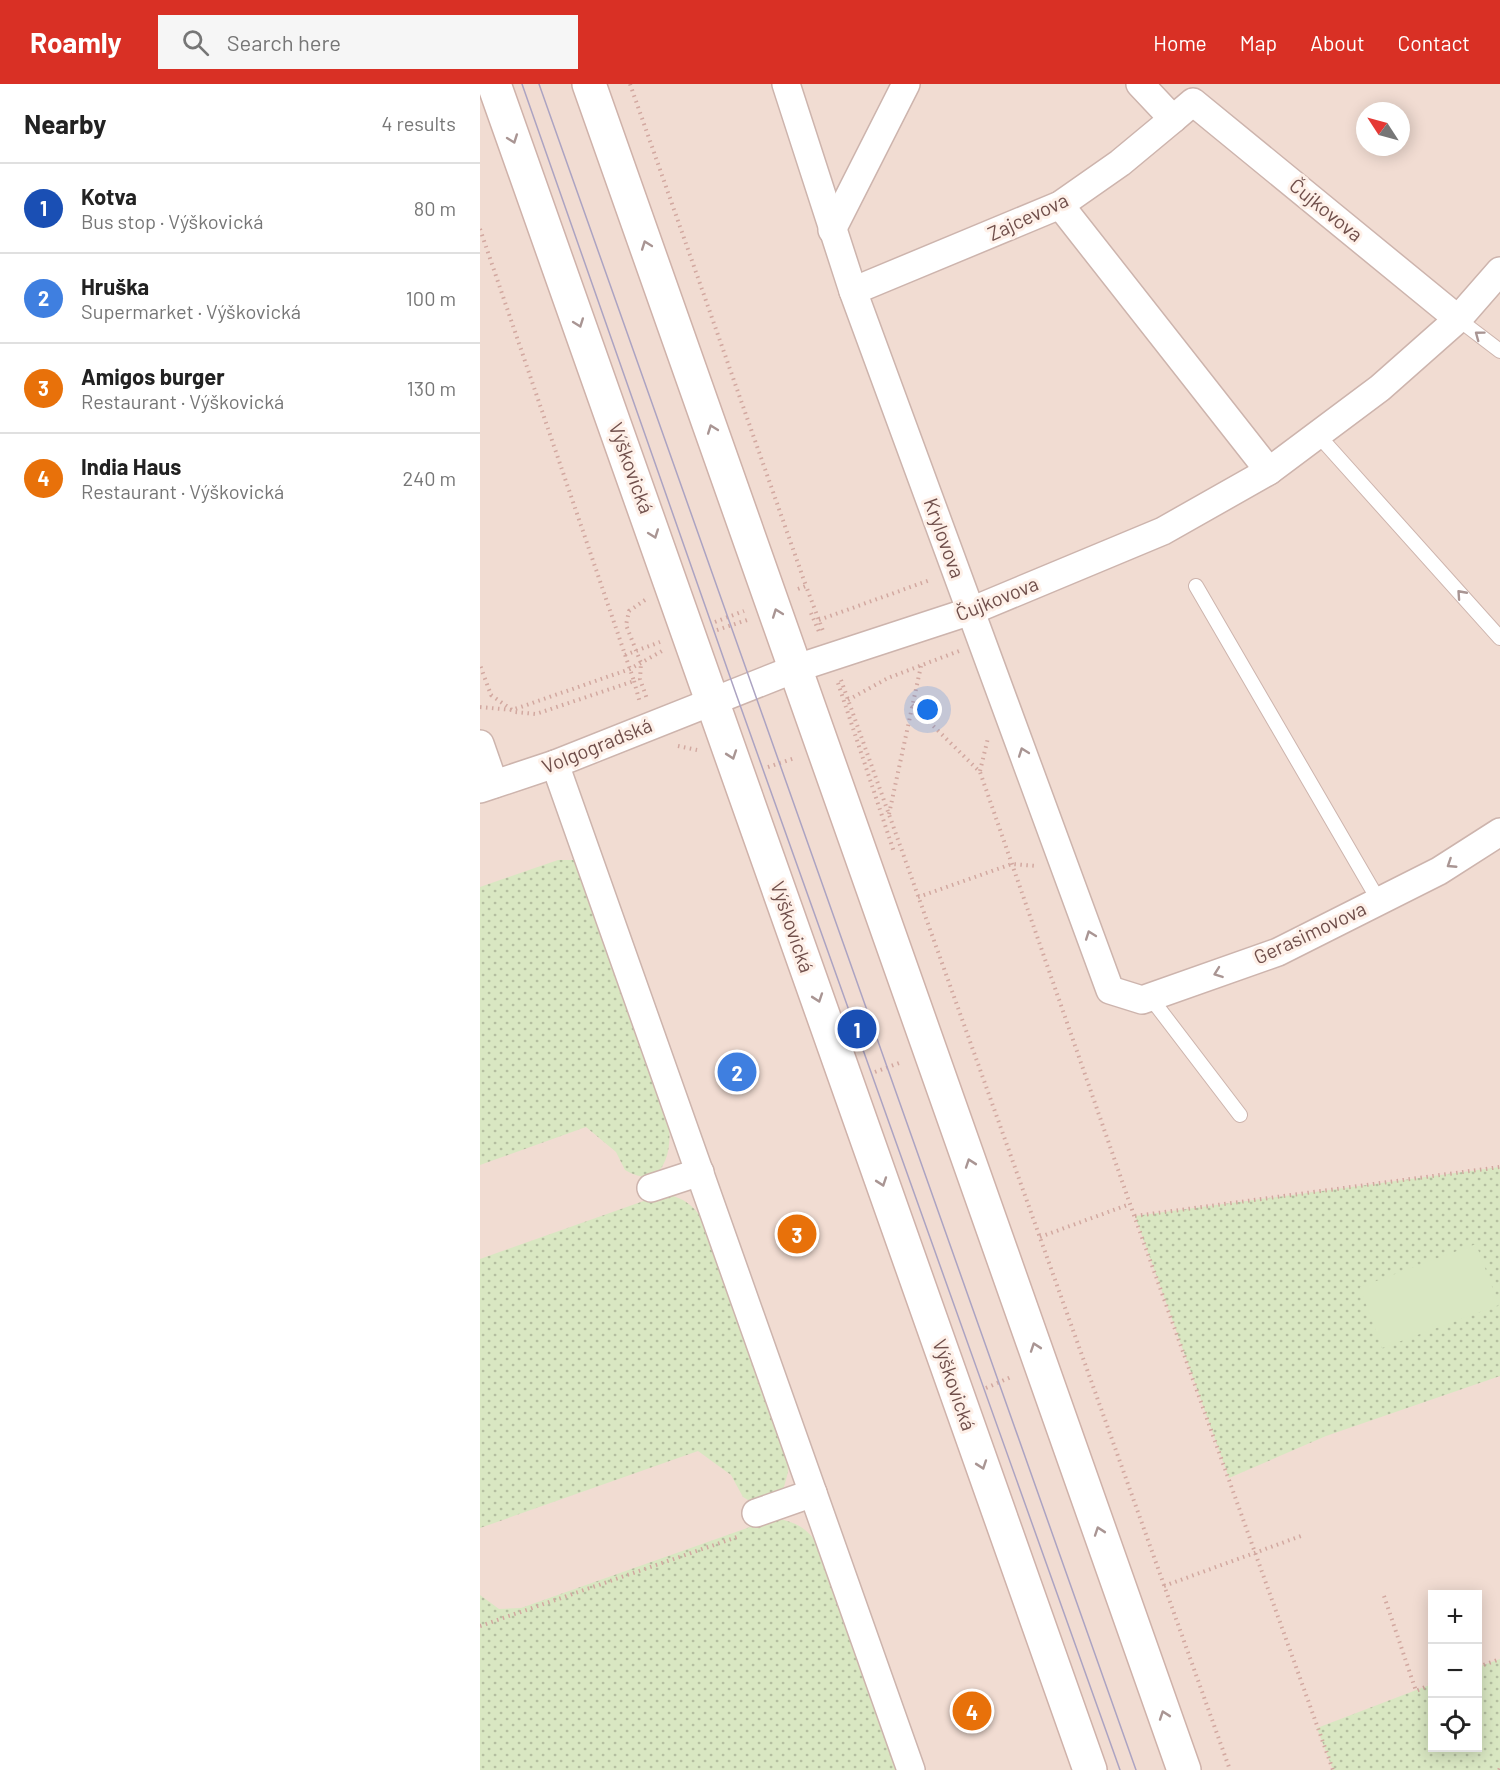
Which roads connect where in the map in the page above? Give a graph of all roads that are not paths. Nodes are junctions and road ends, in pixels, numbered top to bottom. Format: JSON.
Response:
{"nodes":[{"id":1,"x":494,"y":84,"type":"edge"},
{"id":2,"x":589,"y":84,"type":"edge"},
{"id":3,"x":786,"y":84,"type":"edge"},
{"id":4,"x":906,"y":84,"type":"edge"},
{"id":5,"x":1140,"y":84,"type":"edge"},
{"id":6,"x":1183,"y":110,"type":"junction"},
{"id":7,"x":1060,"y":205,"type":"junction"},
{"id":8,"x":832,"y":230,"type":"junction"},
{"id":9,"x":1500,"y":271,"type":"edge"},
{"id":10,"x":853,"y":291,"type":"junction"},
{"id":11,"x":1458,"y":319,"type":"junction"},
{"id":12,"x":1500,"y":351,"type":"edge"},
{"id":13,"x":1318,"y":435,"type":"junction"},
{"id":14,"x":1269,"y":471,"type":"junction"},
{"id":15,"x":1196,"y":586,"type":"dead end"},
{"id":16,"x":971,"y":611,"type":"junction"},
{"id":17,"x":1500,"y":638,"type":"edge"},
{"id":18,"x":797,"y":668,"type":"junction"},
{"id":19,"x":713,"y":699,"type":"junction"},
{"id":20,"x":480,"y":744,"type":"edge"},
{"id":21,"x":555,"y":764,"type":"junction"},
{"id":22,"x":487,"y":786,"type":"edge"},
{"id":23,"x":1500,"y":832,"type":"edge"},
{"id":24,"x":1379,"y":901,"type":"junction"},
{"id":25,"x":1110,"y":990,"type":"joint"},
{"id":26,"x":1150,"y":997,"type":"junction"},
{"id":27,"x":1240,"y":1115,"type":"dead end"},
{"id":28,"x":700,"y":1172,"type":"junction"},
{"id":29,"x":651,"y":1188,"type":"dead end"},
{"id":30,"x":813,"y":1493,"type":"junction"},
{"id":31,"x":749,"y":1524,"type":"road end"},
{"id":32,"x":911,"y":1770,"type":"edge"},
{"id":33,"x":1090,"y":1770,"type":"edge"},
{"id":34,"x":1184,"y":1770,"type":"edge"}],
"edges":[{"from":1,"to":19,"type":"street","name":"Výškovická","one_way":true},
{"from":18,"to":2,"type":"street","one_way":true},
{"from":3,"to":8,"type":"street","name":"Krylovova"},
{"from":4,"to":8,"type":"street"},
{"from":5,"to":6,"type":"street"},
{"from":6,"to":7,"type":"street","name":"Zajcevova"},
{"from":6,"to":11,"type":"street","name":"Čujkovova"},
{"from":7,"to":10,"type":"street","name":"Zajcevova"},
{"from":7,"to":14,"type":"street"},
{"from":8,"to":10,"type":"street","name":"Krylovova"},
{"from":9,"to":11,"type":"street","name":"Čujkovova"},
{"from":10,"to":16,"type":"street","name":"Krylovova"},
{"from":12,"to":11,"type":"lane","name":"Čujkovova","one_way":true},
{"from":11,"to":13,"type":"street","name":"Čujkovova"},
{"from":13,"to":14,"type":"street","name":"Čujkovova"},
{"from":17,"to":13,"type":"lane","one_way":true},
{"from":14,"to":16,"type":"street","name":"Čujkovova"},
{"from":15,"to":24,"type":"lane"},
{"from":16,"to":18,"type":"street","name":"Čujkovova"},
{"from":25,"to":16,"type":"street","name":"Krylovova","one_way":true},
{"from":18,"to":19,"type":"street","name":"Čujkovova"},
{"from":34,"to":18,"type":"street","one_way":true},
{"from":19,"to":21,"type":"street","name":"Volgogradská"},
{"from":19,"to":33,"type":"street","name":"Výškovická","one_way":true},
{"from":20,"to":22,"type":"street"},
{"from":21,"to":22,"type":"street","name":"Volgogradská"},
{"from":21,"to":28,"type":"street"},
{"from":23,"to":24,"type":"street","name":"Gerasimovova","one_way":true},
{"from":24,"to":26,"type":"street","name":"Gerasimovova","one_way":true},
{"from":25,"to":26,"type":"street","name":"Gerasimovova"},
{"from":26,"to":27,"type":"lane"},
{"from":28,"to":29,"type":"street"},
{"from":28,"to":30,"type":"street"},
{"from":30,"to":31,"type":"street"},
{"from":30,"to":32,"type":"street"}]}
